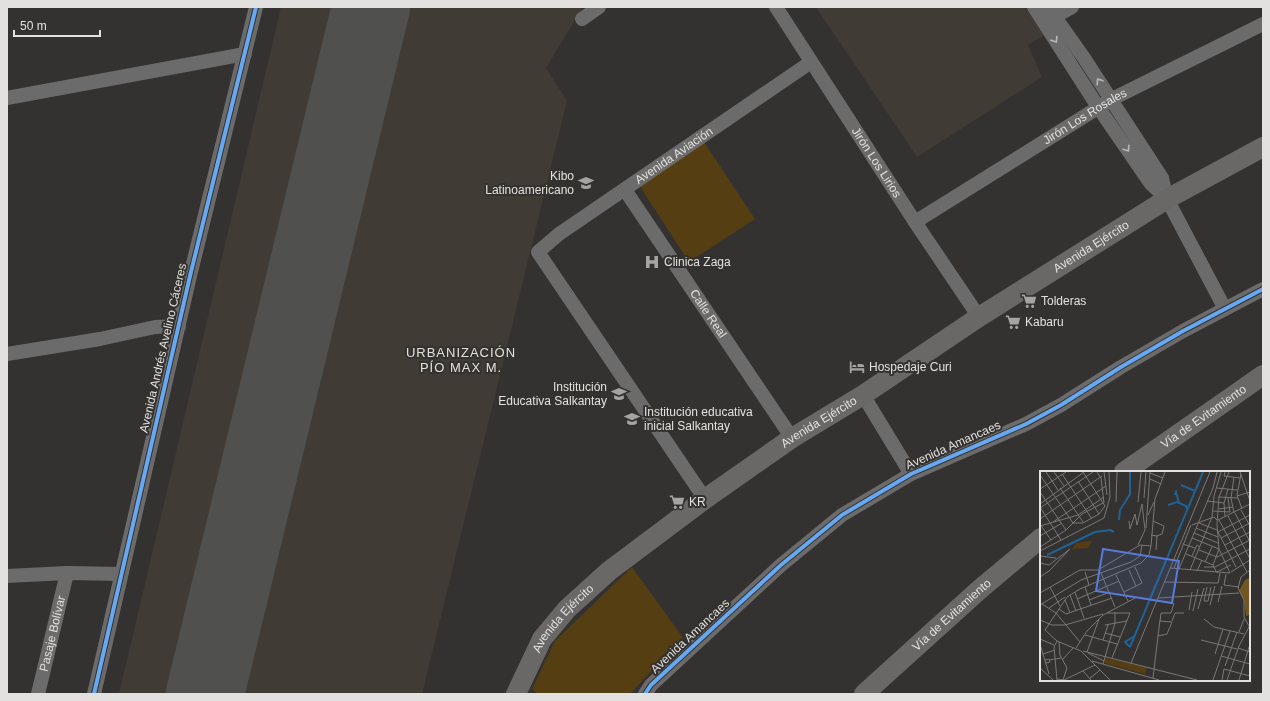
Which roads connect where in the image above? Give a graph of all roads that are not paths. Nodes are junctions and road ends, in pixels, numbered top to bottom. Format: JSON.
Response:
{"nodes":[{"id":1,"x":256,"y":7,"type":"edge"},
{"id":2,"x":599,"y":7,"type":"edge"},
{"id":3,"x":776,"y":7,"type":"edge"},
{"id":4,"x":1034,"y":7,"type":"edge"},
{"id":5,"x":1072,"y":7,"type":"edge"},
{"id":6,"x":1049,"y":15,"type":"edge"},
{"id":7,"x":582,"y":19,"type":"dead end"},
{"id":8,"x":1263,"y":24,"type":"edge"},
{"id":9,"x":245,"y":54,"type":"junction"},
{"id":10,"x":811,"y":62,"type":"junction"},
{"id":11,"x":7,"y":98,"type":"edge"},
{"id":12,"x":1112,"y":99,"type":"junction"},
{"id":13,"x":1098,"y":107,"type":"junction"},
{"id":14,"x":1263,"y":147,"type":"edge"},
{"id":15,"x":625,"y":190,"type":"junction"},
{"id":16,"x":1167,"y":199,"type":"junction"},
{"id":17,"x":915,"y":222,"type":"junction"},
{"id":18,"x":1263,"y":289,"type":"edge"},
{"id":19,"x":1225,"y":309,"type":"junction"},
{"id":20,"x":979,"y":317,"type":"junction"},
{"id":21,"x":179,"y":326,"type":"junction"},
{"id":22,"x":7,"y":354,"type":"edge"},
{"id":23,"x":1263,"y":375,"type":"edge"},
{"id":24,"x":863,"y":395,"type":"junction"},
{"id":25,"x":792,"y":438,"type":"junction"},
{"id":26,"x":1125,"y":471,"type":"edge"},
{"id":27,"x":911,"y":474,"type":"junction"},
{"id":28,"x":705,"y":499,"type":"junction"},
{"id":29,"x":1040,"y":539,"type":"edge"},
{"id":30,"x":67,"y":573,"type":"junction"},
{"id":31,"x":121,"y":574,"type":"junction"},
{"id":32,"x":7,"y":576,"type":"edge"},
{"id":33,"x":38,"y":694,"type":"edge"},
{"id":34,"x":94,"y":694,"type":"edge"},
{"id":35,"x":516,"y":694,"type":"edge"},
{"id":36,"x":645,"y":694,"type":"edge"},
{"id":37,"x":864,"y":694,"type":"edge"}],
"edges":[{"from":1,"to":9,"type":"street","name":"Avenida Andrés Avelino Cáceres"},
{"from":2,"to":7,"type":"street"},
{"from":3,"to":10,"type":"street","name":"Jirón Los Lirios"},
{"from":4,"to":6,"type":"street"},
{"from":5,"to":6,"type":"street"},
{"from":12,"to":6,"type":"street","one_way":true},
{"from":6,"to":13,"type":"street","one_way":true},
{"from":8,"to":12,"type":"street","name":"Jirón Los Rosales"},
{"from":9,"to":11,"type":"street"},
{"from":9,"to":21,"type":"street","name":"Avenida Andrés Avelino Cáceres"},
{"from":10,"to":15,"type":"street","name":"Avenida Aviación"},
{"from":10,"to":17,"type":"street","name":"Jirón Los Lirios"},
{"from":12,"to":13,"type":"street","name":"Jirón Los Rosales"},
{"from":12,"to":16,"type":"street"},
{"from":13,"to":16,"type":"street","one_way":true},
{"from":13,"to":17,"type":"street","name":"Jirón Los Rosales"},
{"from":14,"to":16,"type":"highway","name":"Avenida Ejército"},
{"from":15,"to":25,"type":"street","name":"Calle Real"},
{"from":15,"to":28,"type":"street","name":"Avenida Aviación"},
{"from":16,"to":19,"type":"street"},
{"from":16,"to":20,"type":"highway","name":"Avenida Ejército"},
{"from":17,"to":20,"type":"street","name":"Jirón Los Lirios"},
{"from":18,"to":19,"type":"street","name":"Avenida Amancaes"},
{"from":19,"to":27,"type":"street","name":"Avenida Amancaes"},
{"from":20,"to":24,"type":"highway","name":"Avenida Ejército"},
{"from":21,"to":22,"type":"street"},
{"from":21,"to":31,"type":"street","name":"Avenida Andrés Avelino Cáceres"},
{"from":23,"to":26,"type":"highway","name":"Vía de Evitamiento"},
{"from":24,"to":25,"type":"highway","name":"Avenida Ejército"},
{"from":24,"to":27,"type":"street"},
{"from":25,"to":28,"type":"highway","name":"Avenida Ejército"},
{"from":27,"to":36,"type":"street","name":"Avenida Amancaes"},
{"from":28,"to":35,"type":"highway","name":"Avenida Ejército"},
{"from":29,"to":37,"type":"highway","name":"Vía de Evitamiento"},
{"from":30,"to":31,"type":"street"},
{"from":30,"to":32,"type":"street"},
{"from":30,"to":33,"type":"street","name":"Pasaje Bolívar"},
{"from":31,"to":34,"type":"street","name":"Avenida Andrés Avelino Cáceres"}]}
